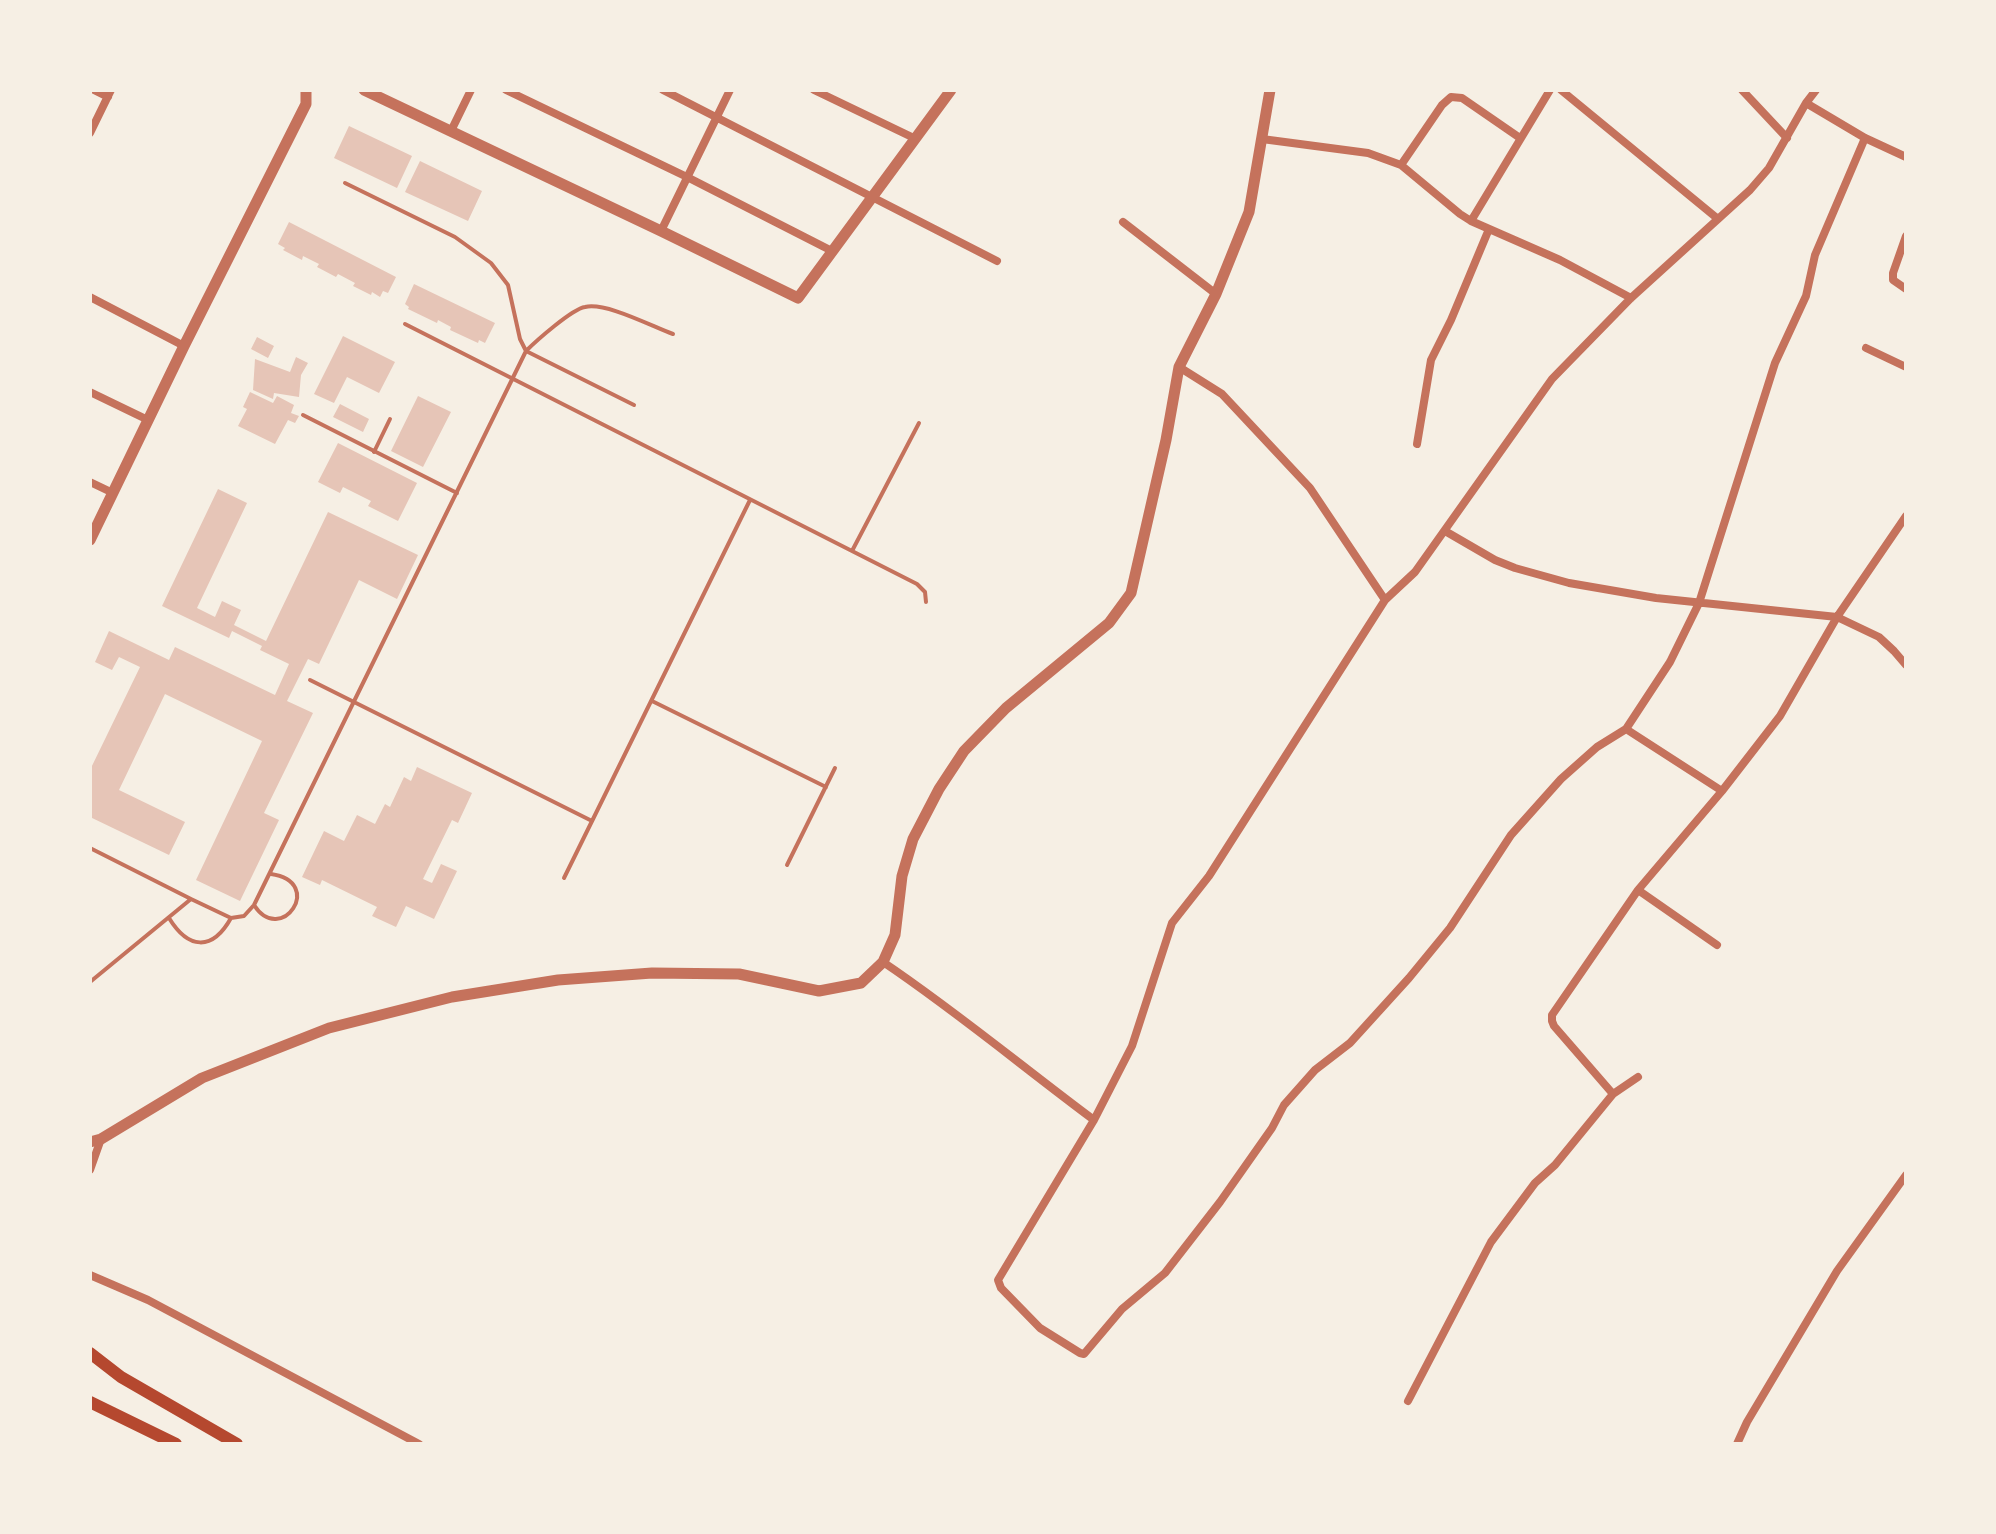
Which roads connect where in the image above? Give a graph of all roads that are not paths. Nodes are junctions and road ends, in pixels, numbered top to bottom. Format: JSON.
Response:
{"nodes":[{"id":1,"x":94,"y":90,"type":"edge"},
{"id":2,"x":306,"y":90,"type":"edge"},
{"id":3,"x":364,"y":90,"type":"edge"},
{"id":4,"x":471,"y":90,"type":"edge"},
{"id":5,"x":506,"y":90,"type":"edge"},
{"id":6,"x":663,"y":90,"type":"edge"},
{"id":7,"x":730,"y":90,"type":"edge"},
{"id":8,"x":814,"y":90,"type":"edge"},
{"id":9,"x":951,"y":90,"type":"edge"},
{"id":10,"x":1270,"y":90,"type":"edge"},
{"id":11,"x":1550,"y":90,"type":"edge"},
{"id":12,"x":1561,"y":90,"type":"edge"},
{"id":13,"x":1742,"y":90,"type":"edge"},
{"id":14,"x":1816,"y":90,"type":"edge"},
{"id":15,"x":109,"y":93,"type":"edge"},
{"id":16,"x":1806,"y":103,"type":"junction"},
{"id":17,"x":717,"y":116,"type":"junction"},
{"id":18,"x":451,"y":131,"type":"junction"},
{"id":19,"x":90,"y":133,"type":"edge"},
{"id":20,"x":1520,"y":138,"type":"junction"},
{"id":21,"x":1787,"y":138,"type":"junction"},
{"id":22,"x":1865,"y":138,"type":"junction"},
{"id":23,"x":916,"y":139,"type":"junction"},
{"id":24,"x":1262,"y":139,"type":"junction"},
{"id":25,"x":1906,"y":157,"type":"edge"},
{"id":26,"x":1401,"y":165,"type":"junction"},
{"id":27,"x":687,"y":177,"type":"junction"},
{"id":28,"x":345,"y":183,"type":"dead end"},
{"id":29,"x":873,"y":196,"type":"junction"},
{"id":30,"x":1718,"y":219,"type":"junction"},
{"id":31,"x":1471,"y":221,"type":"junction"},
{"id":32,"x":1123,"y":222,"type":"dead end"},
{"id":33,"x":1489,"y":229,"type":"junction"},
{"id":34,"x":661,"y":231,"type":"junction"},
{"id":35,"x":1906,"y":236,"type":"edge"},
{"id":36,"x":832,"y":251,"type":"junction"},
{"id":37,"x":997,"y":261,"type":"dead end"},
{"id":38,"x":1906,"y":289,"type":"edge"},
{"id":39,"x":1216,"y":294,"type":"junction"},
{"id":40,"x":90,"y":297,"type":"edge"},
{"id":41,"x":1631,"y":298,"type":"junction"},
{"id":42,"x":405,"y":324,"type":"dead end"},
{"id":43,"x":673,"y":334,"type":"dead end"},
{"id":44,"x":184,"y":346,"type":"junction"},
{"id":45,"x":1866,"y":348,"type":"dead end"},
{"id":46,"x":526,"y":351,"type":"junction"},
{"id":47,"x":1179,"y":367,"type":"junction"},
{"id":48,"x":1906,"y":367,"type":"edge"},
{"id":49,"x":513,"y":379,"type":"junction"},
{"id":50,"x":90,"y":392,"type":"edge"},
{"id":51,"x":634,"y":405,"type":"dead end"},
{"id":52,"x":303,"y":415,"type":"dead end"},
{"id":53,"x":390,"y":419,"type":"dead end"},
{"id":54,"x":148,"y":420,"type":"junction"},
{"id":55,"x":919,"y":423,"type":"dead end"},
{"id":56,"x":1417,"y":444,"type":"dead end"},
{"id":57,"x":374,"y":452,"type":"junction"},
{"id":58,"x":90,"y":482,"type":"edge"},
{"id":59,"x":113,"y":493,"type":"junction"},
{"id":60,"x":457,"y":493,"type":"junction"},
{"id":61,"x":750,"y":500,"type":"junction"},
{"id":62,"x":1906,"y":516,"type":"edge"},
{"id":63,"x":1445,"y":531,"type":"junction"},
{"id":64,"x":90,"y":540,"type":"edge"},
{"id":65,"x":852,"y":551,"type":"junction"},
{"id":66,"x":1385,"y":600,"type":"junction"},
{"id":67,"x":926,"y":602,"type":"dead end"},
{"id":68,"x":1699,"y":603,"type":"junction"},
{"id":69,"x":1837,"y":617,"type":"junction"},
{"id":70,"x":1906,"y":665,"type":"edge"},
{"id":71,"x":310,"y":680,"type":"dead end"},
{"id":72,"x":651,"y":701,"type":"junction"},
{"id":73,"x":355,"y":703,"type":"junction"},
{"id":74,"x":1626,"y":729,"type":"junction"},
{"id":75,"x":835,"y":768,"type":"dead end"},
{"id":76,"x":826,"y":787,"type":"junction"},
{"id":77,"x":1722,"y":791,"type":"junction"},
{"id":78,"x":592,"y":821,"type":"junction"},
{"id":79,"x":90,"y":848,"type":"edge"},
{"id":80,"x":787,"y":865,"type":"dead end"},
{"id":81,"x":270,"y":873,"type":"junction"},
{"id":82,"x":564,"y":878,"type":"dead end"},
{"id":83,"x":1638,"y":890,"type":"junction"},
{"id":84,"x":191,"y":899,"type":"junction"},
{"id":85,"x":254,"y":905,"type":"junction"},
{"id":86,"x":169,"y":918,"type":"junction"},
{"id":87,"x":231,"y":918,"type":"junction"},
{"id":88,"x":1717,"y":945,"type":"dead end"},
{"id":89,"x":883,"y":962,"type":"junction"},
{"id":90,"x":90,"y":982,"type":"edge"},
{"id":91,"x":1638,"y":1077,"type":"dead end"},
{"id":92,"x":1613,"y":1094,"type":"junction"},
{"id":93,"x":1094,"y":1120,"type":"junction"},
{"id":94,"x":96,"y":1141,"type":"edge"},
{"id":95,"x":90,"y":1170,"type":"edge"},
{"id":96,"x":1906,"y":1175,"type":"edge"},
{"id":97,"x":90,"y":1275,"type":"edge"},
{"id":98,"x":90,"y":1353,"type":"edge"},
{"id":99,"x":1408,"y":1401,"type":"dead end"},
{"id":100,"x":90,"y":1402,"type":"edge"},
{"id":101,"x":176,"y":1444,"type":"edge"},
{"id":102,"x":237,"y":1444,"type":"edge"},
{"id":103,"x":419,"y":1444,"type":"edge"},
{"id":104,"x":1737,"y":1444,"type":"edge"}],
"edges":[{"from":1,"to":15,"type":"street"},
{"from":2,"to":44,"type":"street"},
{"from":3,"to":18,"type":"street"},
{"from":4,"to":18,"type":"street"},
{"from":5,"to":27,"type":"street"},
{"from":6,"to":17,"type":"street"},
{"from":7,"to":17,"type":"street"},
{"from":8,"to":23,"type":"street"},
{"from":9,"to":23,"type":"street"},
{"from":10,"to":24,"type":"street"},
{"from":11,"to":20,"type":"street"},
{"from":12,"to":30,"type":"street"},
{"from":13,"to":21,"type":"street"},
{"from":14,"to":16,"type":"street"},
{"from":15,"to":19,"type":"street"},
{"from":16,"to":21,"type":"street"},
{"from":16,"to":22,"type":"street"},
{"from":17,"to":27,"type":"street"},
{"from":17,"to":29,"type":"street"},
{"from":18,"to":34,"type":"street"},
{"from":20,"to":26,"type":"street"},
{"from":20,"to":31,"type":"street"},
{"from":21,"to":30,"type":"street"},
{"from":22,"to":25,"type":"street"},
{"from":22,"to":68,"type":"street"},
{"from":23,"to":29,"type":"street"},
{"from":24,"to":26,"type":"street"},
{"from":24,"to":39,"type":"street"},
{"from":26,"to":31,"type":"street"},
{"from":27,"to":34,"type":"street"},
{"from":27,"to":36,"type":"street"},
{"from":28,"to":46,"type":"lane"},
{"from":29,"to":36,"type":"street"},
{"from":29,"to":37,"type":"street"},
{"from":30,"to":41,"type":"street"},
{"from":31,"to":33,"type":"street"},
{"from":32,"to":39,"type":"street"},
{"from":33,"to":41,"type":"street"},
{"from":33,"to":56,"type":"street"},
{"from":34,"to":36,"type":"street"},
{"from":35,"to":38,"type":"street"},
{"from":39,"to":47,"type":"street"},
{"from":40,"to":44,"type":"street"},
{"from":41,"to":63,"type":"street"},
{"from":42,"to":49,"type":"lane"},
{"from":43,"to":46,"type":"lane"},
{"from":44,"to":54,"type":"street"},
{"from":45,"to":48,"type":"street"},
{"from":46,"to":49,"type":"lane"},
{"from":46,"to":51,"type":"lane"},
{"from":47,"to":66,"type":"street"},
{"from":47,"to":89,"type":"street"},
{"from":49,"to":60,"type":"lane"},
{"from":49,"to":61,"type":"lane"},
{"from":50,"to":54,"type":"street"},
{"from":52,"to":57,"type":"lane"},
{"from":53,"to":57,"type":"lane"},
{"from":54,"to":59,"type":"street"},
{"from":55,"to":65,"type":"lane"},
{"from":57,"to":60,"type":"lane"},
{"from":58,"to":59,"type":"street"},
{"from":59,"to":64,"type":"street"},
{"from":60,"to":73,"type":"lane"},
{"from":61,"to":65,"type":"lane"},
{"from":61,"to":72,"type":"lane"},
{"from":62,"to":69,"type":"street"},
{"from":63,"to":66,"type":"street"},
{"from":63,"to":68,"type":"street"},
{"from":65,"to":67,"type":"lane"},
{"from":66,"to":93,"type":"street"},
{"from":68,"to":69,"type":"street"},
{"from":68,"to":74,"type":"street"},
{"from":69,"to":70,"type":"street"},
{"from":69,"to":77,"type":"street"},
{"from":71,"to":73,"type":"lane"},
{"from":72,"to":76,"type":"lane"},
{"from":72,"to":78,"type":"lane"},
{"from":73,"to":78,"type":"lane"},
{"from":73,"to":81,"type":"lane"},
{"from":74,"to":77,"type":"street"},
{"from":74,"to":93,"type":"street"},
{"from":75,"to":76,"type":"lane"},
{"from":76,"to":80,"type":"lane"},
{"from":77,"to":83,"type":"street"},
{"from":78,"to":82,"type":"lane"},
{"from":79,"to":84,"type":"lane"},
{"from":81,"to":85,"type":"lane"},
{"from":81,"to":85,"type":"lane"},
{"from":83,"to":88,"type":"street"},
{"from":83,"to":92,"type":"street"},
{"from":84,"to":86,"type":"lane"},
{"from":84,"to":87,"type":"lane"},
{"from":85,"to":87,"type":"lane"},
{"from":86,"to":87,"type":"lane"},
{"from":86,"to":90,"type":"lane"},
{"from":89,"to":93,"type":"street"},
{"from":89,"to":94,"type":"street"},
{"from":91,"to":92,"type":"street"},
{"from":92,"to":99,"type":"street"},
{"from":94,"to":95,"type":"street"},
{"from":96,"to":104,"type":"street"},
{"from":97,"to":103,"type":"street"},
{"from":98,"to":102,"type":"main road"},
{"from":100,"to":101,"type":"main road"}]}
